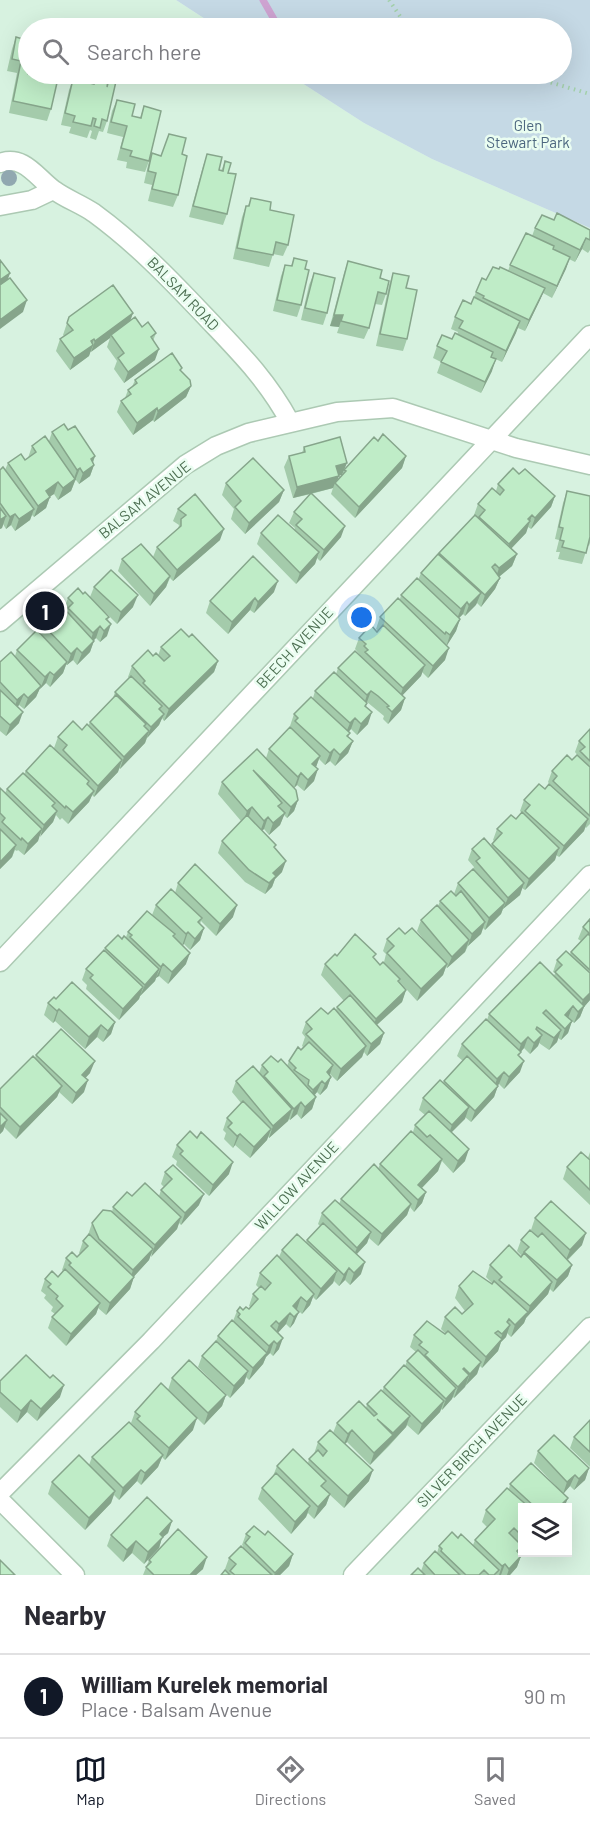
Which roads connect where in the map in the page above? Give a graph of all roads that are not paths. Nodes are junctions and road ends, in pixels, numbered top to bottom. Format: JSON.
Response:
{"nodes":[{"id":1,"x":0,"y":163,"type":"edge"},
{"id":2,"x":53,"y":190,"type":"junction"},
{"id":3,"x":0,"y":206,"type":"edge"},
{"id":4,"x":590,"y":335,"type":"edge"},
{"id":5,"x":290,"y":422,"type":"junction"},
{"id":6,"x":493,"y":441,"type":"junction"},
{"id":7,"x":590,"y":465,"type":"edge"},
{"id":8,"x":0,"y":622,"type":"edge"},
{"id":9,"x":590,"y":875,"type":"edge"},
{"id":10,"x":0,"y":962,"type":"edge"},
{"id":11,"x":590,"y":1327,"type":"edge"},
{"id":12,"x":0,"y":1493,"type":"edge"},
{"id":13,"x":0,"y":1500,"type":"edge"},
{"id":14,"x":75,"y":1575,"type":"edge"},
{"id":15,"x":353,"y":1575,"type":"edge"}],
"edges":[{"from":1,"to":2,"type":"street","name":"BALSAM ROAD"},
{"from":2,"to":3,"type":"street"},
{"from":2,"to":5,"type":"street","name":"BALSAM ROAD"},
{"from":4,"to":6,"type":"street","name":"BEECH AVENUE"},
{"from":5,"to":6,"type":"street","name":"BALSAM AVENUE"},
{"from":5,"to":8,"type":"street","name":"BALSAM AVENUE"},
{"from":6,"to":7,"type":"street","name":"BALSAM AVENUE"},
{"from":6,"to":10,"type":"street","name":"BEECH AVENUE"},
{"from":9,"to":12,"type":"street","name":"WILLOW AVENUE"},
{"from":11,"to":15,"type":"street","name":"SILVER BIRCH AVENUE"},
{"from":13,"to":14,"type":"street"}]}
